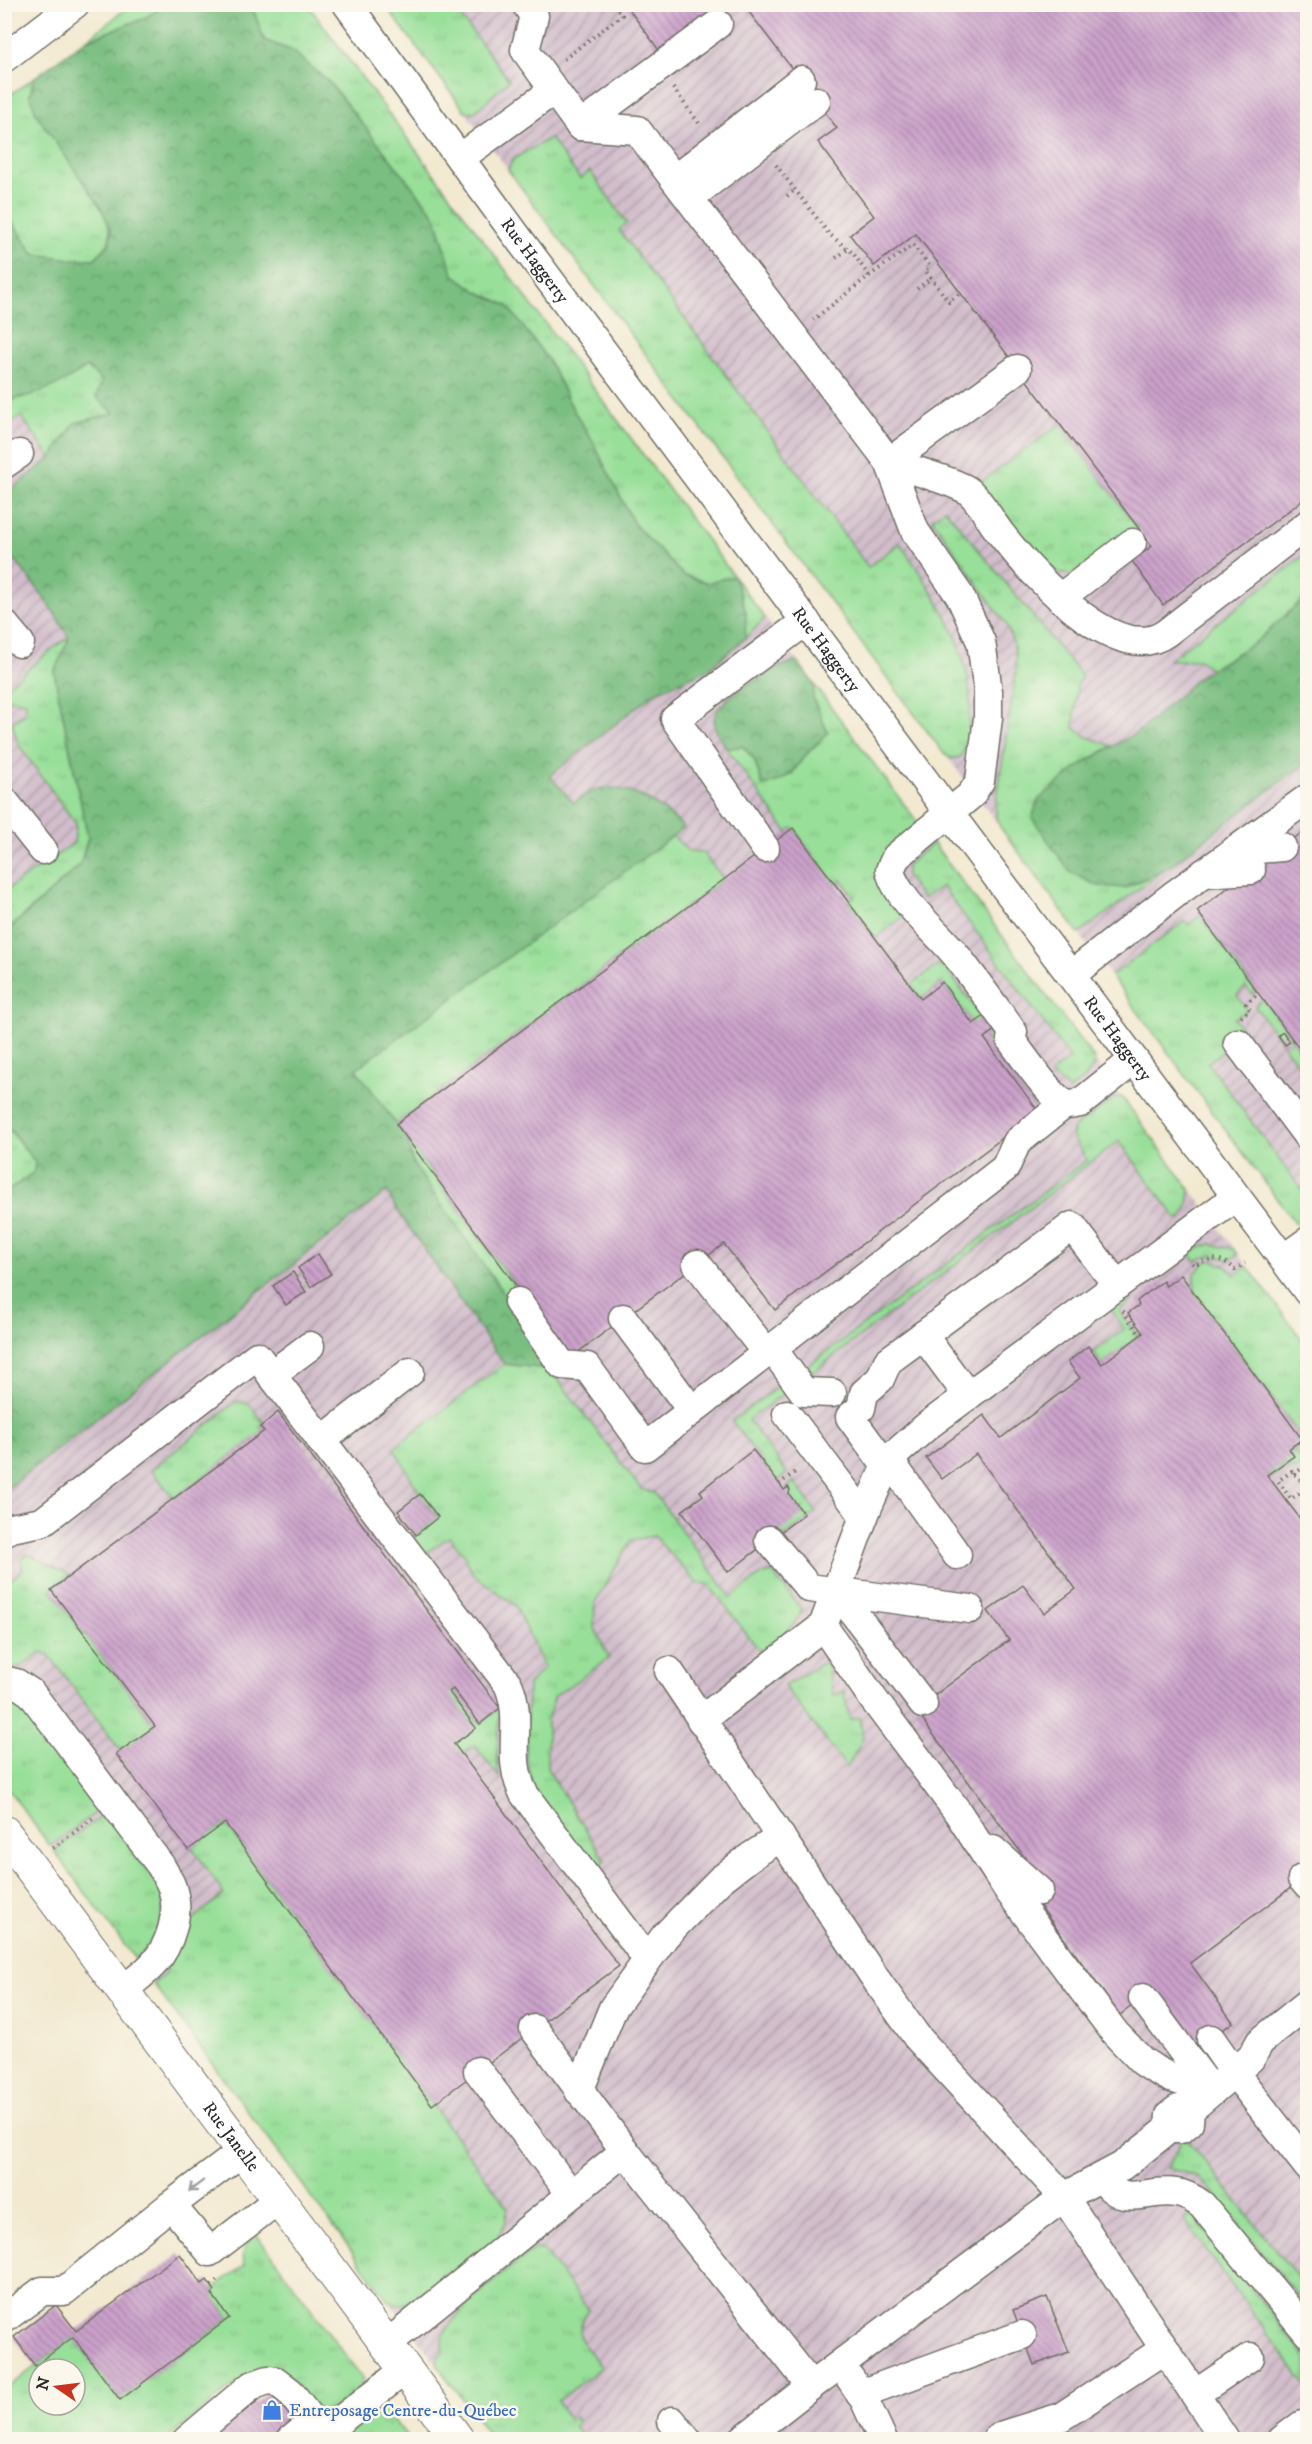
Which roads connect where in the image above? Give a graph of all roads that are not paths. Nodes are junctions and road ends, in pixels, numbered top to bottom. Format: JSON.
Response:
{"nodes":[{"id":1,"x":75,"y":4,"type":"edge"},
{"id":2,"x":347,"y":4,"type":"edge"},
{"id":3,"x":526,"y":4,"type":"edge"},
{"id":4,"x":718,"y":24,"type":"dead end"},
{"id":5,"x":4,"y":58,"type":"edge"},
{"id":6,"x":554,"y":90,"type":"junction"},
{"id":7,"x":580,"y":126,"type":"junction"},
{"id":8,"x":460,"y":158,"type":"junction"},
{"id":9,"x":682,"y":189,"type":"junction"},
{"id":10,"x":1017,"y":369,"type":"dead end"},
{"id":11,"x":889,"y":462,"type":"junction"},
{"id":12,"x":1308,"y":524,"type":"edge"},
{"id":13,"x":1132,"y":543,"type":"dead end"},
{"id":14,"x":1060,"y":598,"type":"junction"},
{"id":15,"x":806,"y":621,"type":"junction"},
{"id":16,"x":1308,"y":798,"type":"edge"},
{"id":17,"x":4,"y":801,"type":"edge"},
{"id":18,"x":949,"y":812,"type":"junction"},
{"id":19,"x":1282,"y":847,"type":"dead end"},
{"id":20,"x":765,"y":848,"type":"dead end"},
{"id":21,"x":43,"y":850,"type":"dead end"},
{"id":22,"x":1242,"y":860,"type":"junction"},
{"id":23,"x":1071,"y":975,"type":"junction"},
{"id":24,"x":1238,"y":1043,"type":"dead end"},
{"id":25,"x":1134,"y":1060,"type":"junction"},
{"id":26,"x":1065,"y":1104,"type":"junction"},
{"id":27,"x":1308,"y":1137,"type":"edge"},
{"id":28,"x":1236,"y":1197,"type":"junction"},
{"id":29,"x":1308,"y":1241,"type":"edge"},
{"id":30,"x":1283,"y":1259,"type":"junction"},
{"id":31,"x":697,"y":1264,"type":"dead end"},
{"id":32,"x":1118,"y":1285,"type":"junction"},
{"id":33,"x":1308,"y":1292,"type":"edge"},
{"id":34,"x":518,"y":1302,"type":"dead end"},
{"id":35,"x":623,"y":1318,"type":"dead end"},
{"id":36,"x":923,"y":1335,"type":"junction"},
{"id":37,"x":310,"y":1346,"type":"dead end"},
{"id":38,"x":769,"y":1350,"type":"junction"},
{"id":39,"x":410,"y":1372,"type":"dead end"},
{"id":40,"x":271,"y":1375,"type":"junction"},
{"id":41,"x":968,"y":1396,"type":"junction"},
{"id":42,"x":692,"y":1411,"type":"junction"},
{"id":43,"x":787,"y":1414,"type":"dead end"},
{"id":44,"x":850,"y":1417,"type":"junction"},
{"id":45,"x":321,"y":1441,"type":"junction"},
{"id":46,"x":888,"y":1463,"type":"junction"},
{"id":47,"x":864,"y":1516,"type":"junction"},
{"id":48,"x":4,"y":1532,"type":"edge"},
{"id":49,"x":770,"y":1540,"type":"dead end"},
{"id":50,"x":957,"y":1555,"type":"dead end"},
{"id":51,"x":837,"y":1591,"type":"junction"},
{"id":52,"x":970,"y":1609,"type":"dead end"},
{"id":53,"x":823,"y":1626,"type":"junction"},
{"id":54,"x":669,"y":1671,"type":"dead end"},
{"id":55,"x":4,"y":1680,"type":"edge"},
{"id":56,"x":923,"y":1704,"type":"dead end"},
{"id":57,"x":701,"y":1720,"type":"junction"},
{"id":58,"x":966,"y":1824,"type":"junction"},
{"id":59,"x":4,"y":1832,"type":"edge"},
{"id":60,"x":781,"y":1838,"type":"junction"},
{"id":61,"x":1039,"y":1890,"type":"dead end"},
{"id":62,"x":647,"y":1959,"type":"junction"},
{"id":63,"x":123,"y":1990,"type":"junction"},
{"id":64,"x":1143,"y":1998,"type":"dead end"},
{"id":65,"x":1308,"y":2003,"type":"edge"},
{"id":66,"x":534,"y":2029,"type":"dead end"},
{"id":67,"x":1211,"y":2038,"type":"dead end"},
{"id":68,"x":478,"y":2071,"type":"dead end"},
{"id":69,"x":1234,"y":2072,"type":"junction"},
{"id":70,"x":579,"y":2091,"type":"junction"},
{"id":71,"x":1212,"y":2091,"type":"junction"},
{"id":72,"x":243,"y":2151,"type":"junction"},
{"id":73,"x":625,"y":2151,"type":"junction"},
{"id":74,"x":1308,"y":2167,"type":"edge"},
{"id":75,"x":1102,"y":2178,"type":"junction"},
{"id":76,"x":572,"y":2194,"type":"junction"},
{"id":77,"x":1064,"y":2198,"type":"junction"},
{"id":78,"x":279,"y":2199,"type":"junction"},
{"id":79,"x":171,"y":2205,"type":"junction"},
{"id":80,"x":4,"y":2319,"type":"edge"},
{"id":81,"x":1308,"y":2333,"type":"edge"},
{"id":82,"x":1022,"y":2335,"type":"dead end"},
{"id":83,"x":1165,"y":2349,"type":"junction"},
{"id":84,"x":397,"y":2357,"type":"junction"},
{"id":85,"x":1250,"y":2357,"type":"dead end"},
{"id":86,"x":841,"y":2364,"type":"junction"},
{"id":87,"x":811,"y":2386,"type":"junction"},
{"id":88,"x":860,"y":2394,"type":"junction"},
{"id":89,"x":1195,"y":2394,"type":"junction"},
{"id":90,"x":322,"y":2431,"type":"edge"},
{"id":91,"x":187,"y":2439,"type":"edge"},
{"id":92,"x":291,"y":2439,"type":"edge"},
{"id":93,"x":458,"y":2439,"type":"edge"},
{"id":94,"x":742,"y":2439,"type":"edge"},
{"id":95,"x":883,"y":2439,"type":"edge"},
{"id":96,"x":996,"y":2439,"type":"edge"},
{"id":97,"x":1225,"y":2439,"type":"edge"}],
"edges":[{"from":1,"to":5,"type":"street"},
{"from":2,"to":8,"type":"street","name":"Rue Haggerty"},
{"from":3,"to":6,"type":"street"},
{"from":4,"to":7,"type":"street"},
{"from":6,"to":7,"type":"street"},
{"from":6,"to":8,"type":"street"},
{"from":7,"to":9,"type":"street"},
{"from":8,"to":15,"type":"street","name":"Rue Haggerty"},
{"from":9,"to":9,"type":"street"},
{"from":9,"to":11,"type":"street"},
{"from":10,"to":11,"type":"street"},
{"from":11,"to":14,"type":"street"},
{"from":11,"to":18,"type":"street"},
{"from":12,"to":14,"type":"street"},
{"from":13,"to":14,"type":"street"},
{"from":15,"to":18,"type":"street","name":"Rue Haggerty"},
{"from":15,"to":20,"type":"street"},
{"from":16,"to":22,"type":"street"},
{"from":17,"to":21,"type":"street"},
{"from":18,"to":23,"type":"street","name":"Rue Haggerty"},
{"from":18,"to":26,"type":"street"},
{"from":19,"to":22,"type":"street"},
{"from":22,"to":23,"type":"street"},
{"from":23,"to":25,"type":"street","name":"Rue Haggerty"},
{"from":24,"to":27,"type":"street"},
{"from":25,"to":26,"type":"street"},
{"from":25,"to":28,"type":"street","name":"Rue Haggerty"},
{"from":26,"to":38,"type":"street"},
{"from":28,"to":30,"type":"street","name":"Rue Haggerty"},
{"from":28,"to":32,"type":"street"},
{"from":29,"to":30,"type":"street"},
{"from":30,"to":33,"type":"street","name":"Rue Haggerty"},
{"from":31,"to":38,"type":"street"},
{"from":32,"to":36,"type":"street"},
{"from":32,"to":41,"type":"street"},
{"from":34,"to":42,"type":"street"},
{"from":35,"to":42,"type":"street"},
{"from":36,"to":41,"type":"street"},
{"from":36,"to":44,"type":"street"},
{"from":37,"to":40,"type":"street"},
{"from":38,"to":42,"type":"street"},
{"from":38,"to":44,"type":"street"},
{"from":39,"to":45,"type":"street"},
{"from":40,"to":45,"type":"street"},
{"from":40,"to":48,"type":"street"},
{"from":41,"to":46,"type":"street"},
{"from":43,"to":47,"type":"street"},
{"from":44,"to":46,"type":"street"},
{"from":45,"to":62,"type":"street"},
{"from":46,"to":47,"type":"street"},
{"from":46,"to":50,"type":"street"},
{"from":47,"to":51,"type":"street"},
{"from":49,"to":51,"type":"street"},
{"from":51,"to":52,"type":"street"},
{"from":51,"to":53,"type":"street"},
{"from":51,"to":56,"type":"street"},
{"from":53,"to":57,"type":"street"},
{"from":53,"to":58,"type":"street"},
{"from":54,"to":57,"type":"street"},
{"from":55,"to":63,"type":"street"},
{"from":57,"to":60,"type":"street"},
{"from":58,"to":61,"type":"street"},
{"from":58,"to":71,"type":"street"},
{"from":59,"to":63,"type":"main road","name":"Rue Janelle"},
{"from":60,"to":62,"type":"street"},
{"from":60,"to":77,"type":"street"},
{"from":62,"to":70,"type":"street"},
{"from":63,"to":72,"type":"main road","name":"Rue Janelle"},
{"from":64,"to":71,"type":"street"},
{"from":65,"to":69,"type":"street"},
{"from":66,"to":70,"type":"street"},
{"from":67,"to":69,"type":"street"},
{"from":68,"to":76,"type":"street"},
{"from":69,"to":71,"type":"street"},
{"from":69,"to":74,"type":"street"},
{"from":70,"to":73,"type":"street"},
{"from":71,"to":75,"type":"street"},
{"from":72,"to":78,"type":"main road","name":"Rue Janelle"},
{"from":72,"to":79,"type":"street","one_way":true},
{"from":73,"to":76,"type":"street"},
{"from":73,"to":87,"type":"street"},
{"from":75,"to":77,"type":"street"},
{"from":75,"to":81,"type":"street"},
{"from":76,"to":84,"type":"street"},
{"from":77,"to":83,"type":"street"},
{"from":77,"to":86,"type":"street"},
{"from":78,"to":79,"type":"street"},
{"from":78,"to":84,"type":"main road","name":"Rue Janelle"},
{"from":79,"to":80,"type":"street"},
{"from":82,"to":88,"type":"street"},
{"from":83,"to":89,"type":"street"},
{"from":83,"to":96,"type":"street"},
{"from":84,"to":90,"type":"street"},
{"from":84,"to":93,"type":"main road","name":"Rue Janelle"},
{"from":85,"to":89,"type":"street"},
{"from":86,"to":87,"type":"street"},
{"from":86,"to":88,"type":"street"},
{"from":87,"to":94,"type":"street"},
{"from":88,"to":95,"type":"street"},
{"from":89,"to":97,"type":"street"},
{"from":90,"to":91,"type":"street"},
{"from":90,"to":92,"type":"street"}]}
